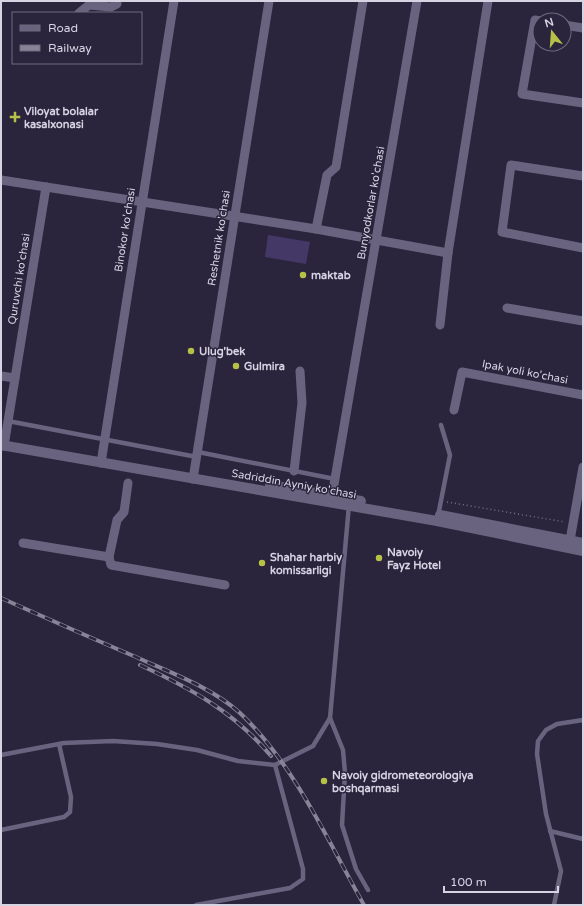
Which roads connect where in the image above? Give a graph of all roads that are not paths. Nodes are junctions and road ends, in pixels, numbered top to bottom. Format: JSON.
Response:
{"nodes":[{"id":1,"x":117,"y":1,"type":"edge"},
{"id":2,"x":174,"y":1,"type":"edge"},
{"id":3,"x":270,"y":1,"type":"edge"},
{"id":4,"x":363,"y":1,"type":"edge"},
{"id":5,"x":417,"y":1,"type":"edge"},
{"id":6,"x":488,"y":1,"type":"edge"},
{"id":7,"x":80,"y":12,"type":"edge"},
{"id":8,"x":572,"y":26,"type":"edge"},
{"id":9,"x":583,"y":28,"type":"edge"},
{"id":10,"x":532,"y":37,"type":"edge"},
{"id":11,"x":583,"y":103,"type":"edge"},
{"id":12,"x":583,"y":176,"type":"edge"},
{"id":13,"x":1,"y":180,"type":"edge"},
{"id":14,"x":46,"y":187,"type":"junction"},
{"id":15,"x":141,"y":201,"type":"junction"},
{"id":16,"x":235,"y":217,"type":"junction"},
{"id":17,"x":316,"y":229,"type":"junction"},
{"id":18,"x":377,"y":240,"type":"junction"},
{"id":19,"x":583,"y":248,"type":"edge"},
{"id":20,"x":448,"y":253,"type":"junction"},
{"id":21,"x":507,"y":308,"type":"dead end"},
{"id":22,"x":583,"y":321,"type":"edge"},
{"id":23,"x":440,"y":325,"type":"dead end"},
{"id":24,"x":300,"y":370,"type":"dead end"},
{"id":25,"x":1,"y":376,"type":"edge"},
{"id":26,"x":15,"y":378,"type":"junction"},
{"id":27,"x":583,"y":395,"type":"edge"},
{"id":28,"x":454,"y":410,"type":"dead end"},
{"id":29,"x":8,"y":422,"type":"junction"},
{"id":30,"x":441,"y":426,"type":"dead end"},
{"id":31,"x":104,"y":439,"type":"junction"},
{"id":32,"x":3,"y":442,"type":"edge"},
{"id":33,"x":197,"y":454,"type":"junction"},
{"id":34,"x":101,"y":460,"type":"junction"},
{"id":35,"x":583,"y":467,"type":"edge"},
{"id":36,"x":294,"y":471,"type":"junction"},
{"id":37,"x":194,"y":476,"type":"junction"},
{"id":38,"x":335,"y":480,"type":"junction"},
{"id":39,"x":128,"y":483,"type":"dead end"},
{"id":40,"x":331,"y":499,"type":"junction"},
{"id":41,"x":350,"y":502,"type":"junction"},
{"id":42,"x":438,"y":518,"type":"junction"},
{"id":43,"x":23,"y":543,"type":"dead end"},
{"id":44,"x":583,"y":543,"type":"edge"},
{"id":45,"x":569,"y":544,"type":"junction"},
{"id":46,"x":583,"y":551,"type":"edge"},
{"id":47,"x":109,"y":558,"type":"junction"},
{"id":48,"x":225,"y":585,"type":"dead end"},
{"id":49,"x":330,"y":718,"type":"junction"},
{"id":50,"x":583,"y":720,"type":"edge"},
{"id":51,"x":59,"y":744,"type":"junction"},
{"id":52,"x":1,"y":755,"type":"edge"},
{"id":53,"x":276,"y":765,"type":"junction"},
{"id":54,"x":1,"y":830,"type":"edge"},
{"id":55,"x":550,"y":831,"type":"junction"},
{"id":56,"x":583,"y":839,"type":"edge"},
{"id":57,"x":368,"y":890,"type":"dead end"},
{"id":58,"x":196,"y":905,"type":"edge"},
{"id":59,"x":554,"y":905,"type":"edge"}],
"edges":[{"from":1,"to":7,"type":"street"},
{"from":2,"to":15,"type":"street","name":"Binokor ko'chasi"},
{"from":3,"to":16,"type":"street","name":"Reshetnik ko'chasi"},
{"from":4,"to":17,"type":"street"},
{"from":5,"to":18,"type":"street","name":"Bunyodkorlar ko'chasi"},
{"from":6,"to":20,"type":"street"},
{"from":8,"to":9,"type":"street"},
{"from":10,"to":11,"type":"street"},
{"from":12,"to":19,"type":"street"},
{"from":13,"to":14,"type":"street"},
{"from":14,"to":15,"type":"street"},
{"from":14,"to":26,"type":"street","name":"Quruvchi ko'chasi"},
{"from":15,"to":16,"type":"street"},
{"from":15,"to":31,"type":"street","name":"Binokor ko'chasi"},
{"from":16,"to":17,"type":"street"},
{"from":16,"to":33,"type":"street","name":"Reshetnik ko'chasi"},
{"from":17,"to":18,"type":"street"},
{"from":18,"to":20,"type":"street"},
{"from":18,"to":38,"type":"street","name":"Bunyodkorlar ko'chasi"},
{"from":20,"to":23,"type":"street"},
{"from":21,"to":22,"type":"street"},
{"from":24,"to":36,"type":"street"},
{"from":25,"to":26,"type":"street"},
{"from":26,"to":29,"type":"street","name":"Quruvchi ko'chasi"},
{"from":27,"to":28,"type":"street","name":"Ipak yoli ko'chasi"},
{"from":29,"to":31,"type":"lane"},
{"from":29,"to":32,"type":"street","name":"Quruvchi ko'chasi"},
{"from":30,"to":42,"type":"lane"},
{"from":31,"to":33,"type":"lane"},
{"from":31,"to":34,"type":"street","name":"Binokor ko'chasi"},
{"from":32,"to":34,"type":"main road","name":"Sadriddin Ayniy ko'chasi"},
{"from":33,"to":36,"type":"lane"},
{"from":33,"to":37,"type":"street","name":"Reshetnik ko'chasi"},
{"from":34,"to":37,"type":"main road","name":"Sadriddin Ayniy ko'chasi"},
{"from":35,"to":45,"type":"street"},
{"from":36,"to":38,"type":"lane"},
{"from":37,"to":40,"type":"main road","name":"Sadriddin Ayniy ko'chasi"},
{"from":38,"to":40,"type":"street","name":"Bunyodkorlar ko'chasi"},
{"from":39,"to":47,"type":"street"},
{"from":40,"to":41,"type":"main road","name":"Sadriddin Ayniy ko'chasi"},
{"from":41,"to":42,"type":"main road","name":"Sadriddin Ayniy ko'chasi"},
{"from":41,"to":49,"type":"lane"},
{"from":42,"to":45,"type":"main road","name":"Sadriddin Ayniy ko'chasi"},
{"from":43,"to":47,"type":"street"},
{"from":44,"to":45,"type":"main road","name":"Sadriddin Ayniy ko'chasi"},
{"from":45,"to":46,"type":"main road","name":"Sadriddin Ayniy ko'chasi"},
{"from":47,"to":48,"type":"street"},
{"from":49,"to":53,"type":"lane"},
{"from":49,"to":57,"type":"lane"},
{"from":50,"to":55,"type":"lane"},
{"from":51,"to":52,"type":"lane"},
{"from":51,"to":53,"type":"lane"},
{"from":51,"to":54,"type":"lane"},
{"from":53,"to":58,"type":"lane"},
{"from":55,"to":56,"type":"lane"},
{"from":55,"to":59,"type":"lane"}]}
